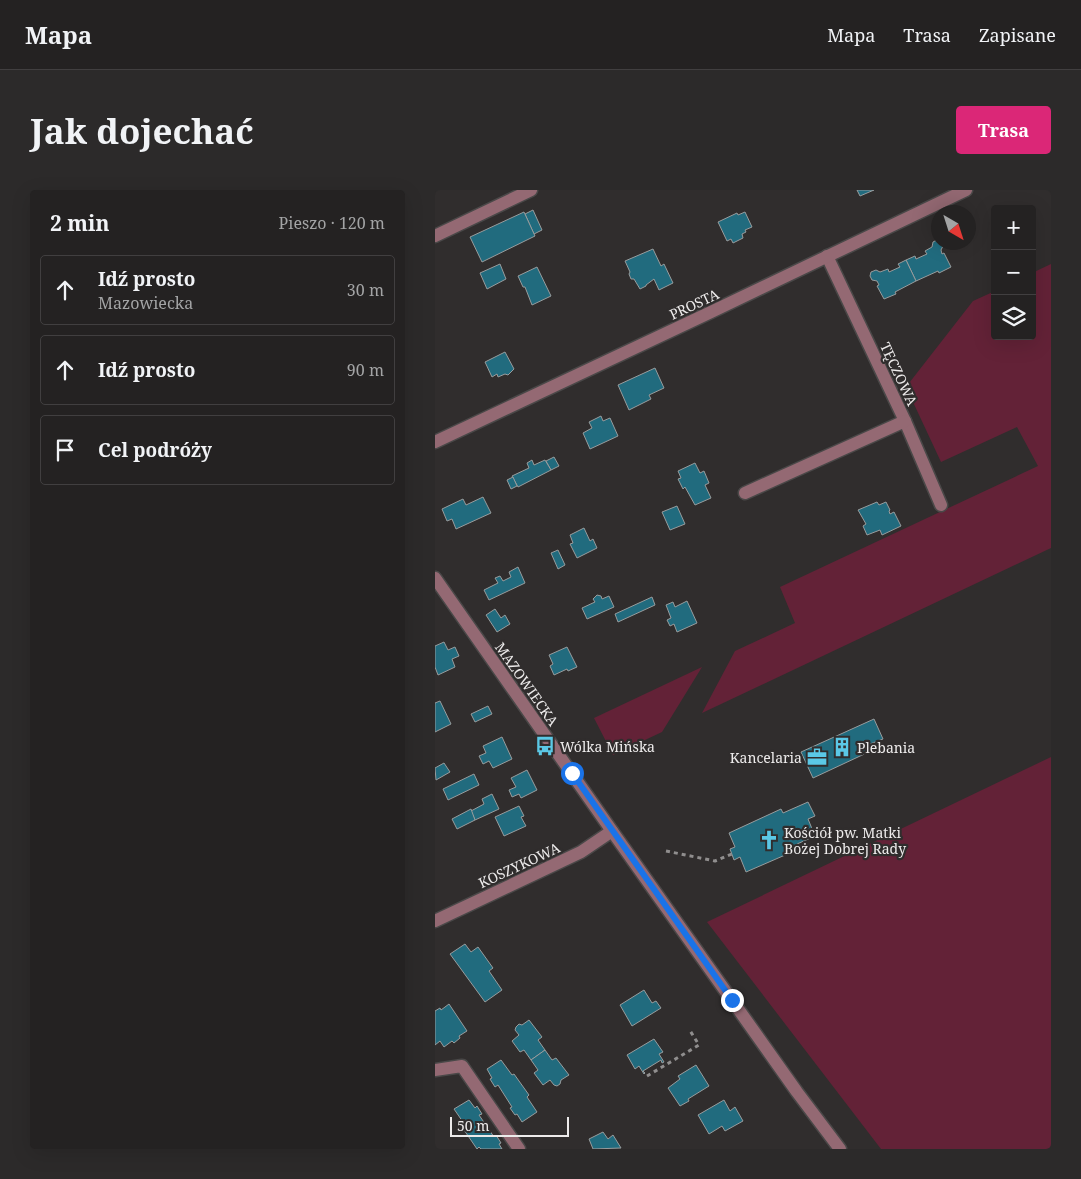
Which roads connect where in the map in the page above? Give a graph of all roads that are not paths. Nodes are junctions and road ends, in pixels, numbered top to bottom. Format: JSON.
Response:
{"nodes":[{"id":1,"x":531,"y":190,"type":"edge"},
{"id":2,"x":966,"y":190,"type":"edge"},
{"id":3,"x":435,"y":236,"type":"edge"},
{"id":4,"x":827,"y":256,"type":"junction"},
{"id":5,"x":905,"y":421,"type":"junction"},
{"id":6,"x":435,"y":442,"type":"edge"},
{"id":7,"x":745,"y":493,"type":"dead end"},
{"id":8,"x":941,"y":505,"type":"dead end"},
{"id":9,"x":435,"y":578,"type":"edge"},
{"id":10,"x":612,"y":831,"type":"junction"},
{"id":11,"x":435,"y":921,"type":"edge"},
{"id":12,"x":435,"y":1070,"type":"edge"},
{"id":13,"x":519,"y":1149,"type":"edge"},
{"id":14,"x":839,"y":1149,"type":"edge"}],
"edges":[{"from":1,"to":3,"type":"street"},
{"from":2,"to":4,"type":"street","name":"PROSTA"},
{"from":4,"to":5,"type":"street","name":"TĘCZOWA"},
{"from":4,"to":6,"type":"street","name":"PROSTA"},
{"from":5,"to":7,"type":"street"},
{"from":5,"to":8,"type":"street","name":"TĘCZOWA"},
{"from":9,"to":10,"type":"street","name":"MAZOWIECKA"},
{"from":10,"to":11,"type":"street","name":"KOSZYKOWA"},
{"from":10,"to":14,"type":"street","name":"MAZOWIECKA"},
{"from":12,"to":13,"type":"street"}]}
